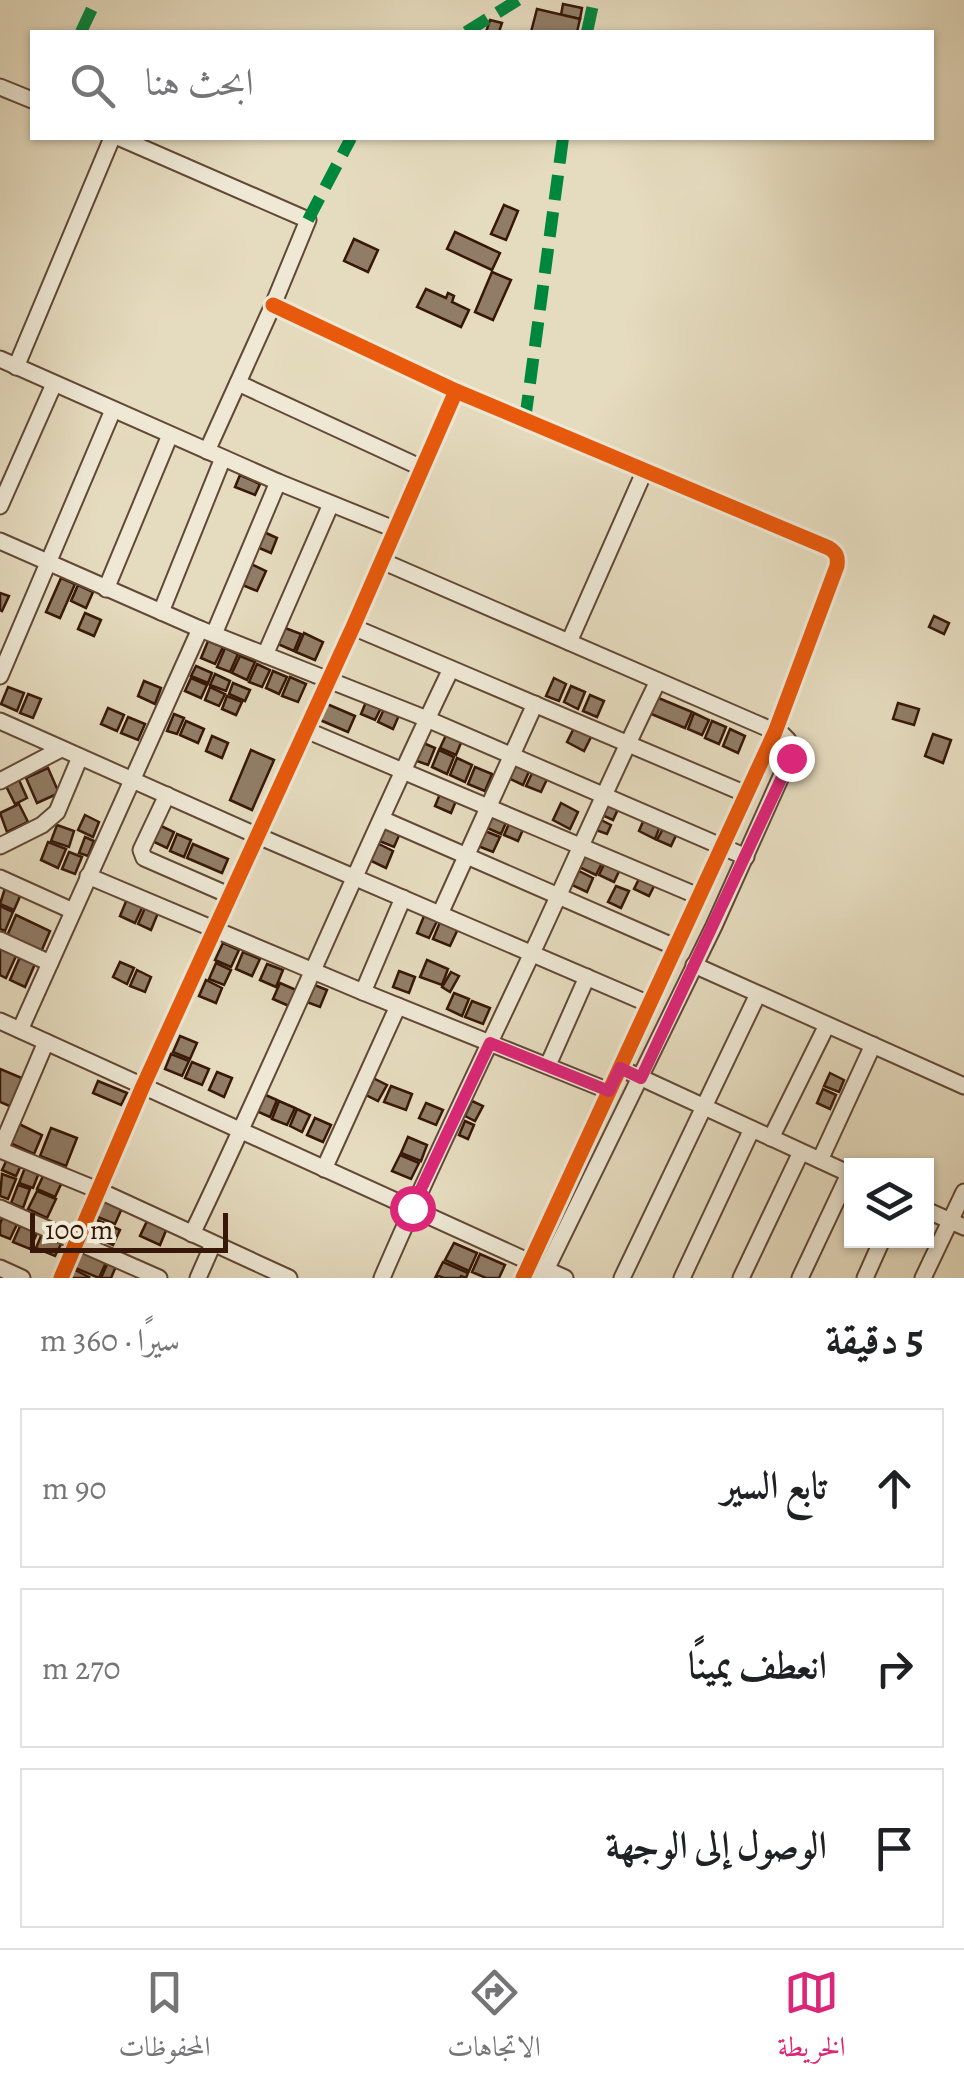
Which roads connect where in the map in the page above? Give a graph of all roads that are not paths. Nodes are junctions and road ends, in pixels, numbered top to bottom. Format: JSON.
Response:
{"nodes":[{"id":1,"x":0,"y":86,"type":"edge"},
{"id":2,"x":30,"y":99,"type":"edge"},
{"id":3,"x":111,"y":140,"type":"edge"},
{"id":4,"x":125,"y":140,"type":"edge"},
{"id":5,"x":273,"y":304,"type":"junction"},
{"id":6,"x":4,"y":362,"type":"edge"},
{"id":7,"x":238,"y":383,"type":"junction"},
{"id":8,"x":54,"y":384,"type":"junction"},
{"id":9,"x":456,"y":391,"type":"junction"},
{"id":10,"x":113,"y":410,"type":"junction"},
{"id":11,"x":170,"y":435,"type":"junction"},
{"id":12,"x":207,"y":451,"type":"junction"},
{"id":13,"x":223,"y":458,"type":"junction"},
{"id":14,"x":422,"y":468,"type":"junction"},
{"id":15,"x":645,"y":470,"type":"junction"},
{"id":16,"x":278,"y":482,"type":"junction"},
{"id":17,"x":331,"y":504,"type":"junction"},
{"id":18,"x":0,"y":506,"type":"edge"},
{"id":19,"x":394,"y":529,"type":"junction"},
{"id":20,"x":0,"y":541,"type":"edge"},
{"id":21,"x":382,"y":560,"type":"junction"},
{"id":22,"x":50,"y":563,"type":"junction"},
{"id":23,"x":106,"y":589,"type":"junction"},
{"id":24,"x":162,"y":612,"type":"junction"},
{"id":25,"x":353,"y":626,"type":"junction"},
{"id":26,"x":207,"y":631,"type":"junction"},
{"id":27,"x":569,"y":642,"type":"junction"},
{"id":28,"x":265,"y":655,"type":"junction"},
{"id":29,"x":451,"y":669,"type":"junction"},
{"id":30,"x":0,"y":676,"type":"edge"},
{"id":31,"x":328,"y":680,"type":"junction"},
{"id":32,"x":658,"y":681,"type":"junction"},
{"id":33,"x":535,"y":704,"type":"junction"},
{"id":34,"x":427,"y":718,"type":"junction"},
{"id":35,"x":0,"y":721,"type":"edge"},
{"id":36,"x":306,"y":730,"type":"junction"},
{"id":37,"x":775,"y":732,"type":"junction"},
{"id":38,"x":627,"y":743,"type":"junction"},
{"id":39,"x":61,"y":749,"type":"junction"},
{"id":40,"x":512,"y":755,"type":"junction"},
{"id":41,"x":80,"y":757,"type":"junction"},
{"id":42,"x":403,"y":770,"type":"junction"},
{"id":43,"x":0,"y":780,"type":"edge"},
{"id":44,"x":132,"y":780,"type":"junction"},
{"id":45,"x":603,"y":794,"type":"junction"},
{"id":46,"x":746,"y":794,"type":"junction"},
{"id":47,"x":167,"y":796,"type":"junction"},
{"id":48,"x":489,"y":807,"type":"junction"},
{"id":49,"x":382,"y":818,"type":"junction"},
{"id":50,"x":258,"y":836,"type":"junction"},
{"id":51,"x":0,"y":846,"type":"edge"},
{"id":52,"x":580,"y":846,"type":"junction"},
{"id":53,"x":721,"y":846,"type":"junction"},
{"id":54,"x":466,"y":856,"type":"junction"},
{"id":55,"x":746,"y":858,"type":"junction"},
{"id":56,"x":88,"y":876,"type":"junction"},
{"id":57,"x":354,"y":877,"type":"junction"},
{"id":58,"x":0,"y":878,"type":"edge"},
{"id":59,"x":558,"y":895,"type":"junction"},
{"id":60,"x":231,"y":896,"type":"junction"},
{"id":61,"x":698,"y":896,"type":"junction"},
{"id":62,"x":403,"y":898,"type":"junction"},
{"id":63,"x":73,"y":910,"type":"junction"},
{"id":64,"x":440,"y":914,"type":"junction"},
{"id":65,"x":216,"y":929,"type":"junction"},
{"id":66,"x":0,"y":940,"type":"edge"},
{"id":67,"x":675,"y":947,"type":"junction"},
{"id":68,"x":532,"y":954,"type":"junction"},
{"id":69,"x":50,"y":963,"type":"junction"},
{"id":70,"x":694,"y":966,"type":"junction"},
{"id":71,"x":314,"y":972,"type":"junction"},
{"id":72,"x":588,"y":978,"type":"junction"},
{"id":73,"x":362,"y":992,"type":"junction"},
{"id":74,"x":758,"y":994,"type":"junction"},
{"id":75,"x":649,"y":1004,"type":"junction"},
{"id":76,"x":398,"y":1006,"type":"junction"},
{"id":77,"x":0,"y":1020,"type":"edge"},
{"id":78,"x":827,"y":1025,"type":"junction"},
{"id":79,"x":20,"y":1030,"type":"junction"},
{"id":80,"x":46,"y":1042,"type":"junction"},
{"id":81,"x":490,"y":1043,"type":"junction"},
{"id":82,"x":872,"y":1045,"type":"junction"},
{"id":83,"x":548,"y":1066,"type":"junction"},
{"id":84,"x":620,"y":1068,"type":"junction"},
{"id":85,"x":641,"y":1078,"type":"junction"},
{"id":86,"x":143,"y":1086,"type":"junction"},
{"id":87,"x":964,"y":1086,"type":"edge"},
{"id":88,"x":609,"y":1091,"type":"junction"},
{"id":89,"x":702,"y":1107,"type":"junction"},
{"id":90,"x":752,"y":1129,"type":"junction"},
{"id":91,"x":242,"y":1131,"type":"junction"},
{"id":92,"x":771,"y":1138,"type":"junction"},
{"id":93,"x":801,"y":1152,"type":"junction"},
{"id":94,"x":820,"y":1160,"type":"junction"},
{"id":95,"x":324,"y":1168,"type":"junction"},
{"id":96,"x":844,"y":1172,"type":"edge"},
{"id":97,"x":844,"y":1187,"type":"edge"},
{"id":98,"x":100,"y":1191,"type":"junction"},
{"id":99,"x":964,"y":1192,"type":"edge"},
{"id":100,"x":0,"y":1208,"type":"edge"},
{"id":101,"x":412,"y":1208,"type":"junction"},
{"id":102,"x":934,"y":1214,"type":"edge"},
{"id":103,"x":957,"y":1224,"type":"edge"},
{"id":104,"x":192,"y":1234,"type":"junction"},
{"id":105,"x":77,"y":1241,"type":"junction"},
{"id":106,"x":214,"y":1244,"type":"junction"},
{"id":107,"x":878,"y":1248,"type":"edge"},
{"id":108,"x":530,"y":1262,"type":"junction"},
{"id":109,"x":0,"y":1268,"type":"edge"},
{"id":110,"x":544,"y":1274,"type":"edge"},
{"id":111,"x":22,"y":1278,"type":"edge"},
{"id":112,"x":61,"y":1278,"type":"edge"},
{"id":113,"x":159,"y":1278,"type":"edge"},
{"id":114,"x":198,"y":1278,"type":"edge"},
{"id":115,"x":289,"y":1278,"type":"edge"},
{"id":116,"x":382,"y":1278,"type":"edge"},
{"id":117,"x":522,"y":1278,"type":"edge"},
{"id":118,"x":565,"y":1278,"type":"edge"},
{"id":119,"x":622,"y":1278,"type":"edge"},
{"id":120,"x":682,"y":1278,"type":"edge"},
{"id":121,"x":741,"y":1278,"type":"edge"},
{"id":122,"x":800,"y":1278,"type":"edge"},
{"id":123,"x":865,"y":1278,"type":"edge"},
{"id":124,"x":924,"y":1278,"type":"edge"}],
"edges":[{"from":1,"to":2,"type":"street"},
{"from":3,"to":6,"type":"street"},
{"from":4,"to":5,"type":"street"},
{"from":5,"to":7,"type":"street"},
{"from":5,"to":9,"type":"street"},
{"from":6,"to":8,"type":"street"},
{"from":7,"to":12,"type":"street"},
{"from":7,"to":14,"type":"street"},
{"from":8,"to":10,"type":"street"},
{"from":8,"to":18,"type":"street"},
{"from":9,"to":14,"type":"street"},
{"from":9,"to":15,"type":"street"},
{"from":10,"to":11,"type":"street"},
{"from":10,"to":22,"type":"street"},
{"from":11,"to":12,"type":"street"},
{"from":11,"to":23,"type":"street"},
{"from":12,"to":13,"type":"street"},
{"from":13,"to":16,"type":"street"},
{"from":13,"to":24,"type":"street"},
{"from":14,"to":19,"type":"street"},
{"from":15,"to":27,"type":"street"},
{"from":15,"to":37,"type":"street"},
{"from":16,"to":17,"type":"street"},
{"from":16,"to":26,"type":"street"},
{"from":17,"to":19,"type":"street"},
{"from":17,"to":28,"type":"street"},
{"from":19,"to":21,"type":"street"},
{"from":20,"to":22,"type":"street"},
{"from":21,"to":25,"type":"street"},
{"from":21,"to":27,"type":"street"},
{"from":22,"to":23,"type":"street"},
{"from":22,"to":30,"type":"street"},
{"from":23,"to":24,"type":"street"},
{"from":24,"to":26,"type":"street"},
{"from":25,"to":29,"type":"street"},
{"from":25,"to":31,"type":"street"},
{"from":26,"to":28,"type":"street"},
{"from":26,"to":44,"type":"street"},
{"from":27,"to":32,"type":"street"},
{"from":28,"to":31,"type":"street"},
{"from":29,"to":33,"type":"street"},
{"from":29,"to":34,"type":"street"},
{"from":31,"to":34,"type":"street"},
{"from":31,"to":36,"type":"street"},
{"from":32,"to":37,"type":"street"},
{"from":32,"to":38,"type":"street"},
{"from":33,"to":38,"type":"street"},
{"from":33,"to":40,"type":"street"},
{"from":34,"to":40,"type":"street"},
{"from":34,"to":42,"type":"street"},
{"from":35,"to":39,"type":"street"},
{"from":36,"to":42,"type":"street"},
{"from":36,"to":50,"type":"street"},
{"from":37,"to":46,"type":"street"},
{"from":37,"to":55,"type":"street"},
{"from":38,"to":45,"type":"street"},
{"from":38,"to":46,"type":"street"},
{"from":39,"to":41,"type":"street"},
{"from":39,"to":43,"type":"street"},
{"from":40,"to":45,"type":"street"},
{"from":40,"to":48,"type":"street"},
{"from":41,"to":44,"type":"street"},
{"from":41,"to":51,"type":"street"},
{"from":42,"to":48,"type":"street"},
{"from":42,"to":49,"type":"street"},
{"from":44,"to":47,"type":"street"},
{"from":44,"to":56,"type":"street"},
{"from":45,"to":52,"type":"street"},
{"from":45,"to":53,"type":"street"},
{"from":46,"to":53,"type":"street"},
{"from":47,"to":50,"type":"street"},
{"from":47,"to":60,"type":"street"},
{"from":48,"to":52,"type":"street"},
{"from":48,"to":54,"type":"street"},
{"from":49,"to":54,"type":"street"},
{"from":49,"to":57,"type":"street"},
{"from":50,"to":57,"type":"street"},
{"from":50,"to":60,"type":"street"},
{"from":52,"to":59,"type":"street"},
{"from":52,"to":61,"type":"street"},
{"from":53,"to":55,"type":"street"},
{"from":53,"to":61,"type":"street"},
{"from":54,"to":59,"type":"street"},
{"from":54,"to":64,"type":"street"},
{"from":55,"to":70,"type":"street"},
{"from":56,"to":63,"type":"street"},
{"from":56,"to":65,"type":"street"},
{"from":57,"to":62,"type":"street"},
{"from":57,"to":71,"type":"street"},
{"from":58,"to":63,"type":"street"},
{"from":59,"to":67,"type":"street"},
{"from":59,"to":68,"type":"street"},
{"from":60,"to":65,"type":"street"},
{"from":61,"to":67,"type":"street"},
{"from":62,"to":64,"type":"street"},
{"from":62,"to":73,"type":"street"},
{"from":63,"to":69,"type":"street"},
{"from":64,"to":68,"type":"street"},
{"from":65,"to":71,"type":"street"},
{"from":65,"to":86,"type":"street"},
{"from":66,"to":69,"type":"street"},
{"from":67,"to":75,"type":"street"},
{"from":68,"to":72,"type":"street"},
{"from":68,"to":81,"type":"street"},
{"from":69,"to":79,"type":"street"},
{"from":70,"to":74,"type":"street"},
{"from":70,"to":85,"type":"street"},
{"from":71,"to":73,"type":"street"},
{"from":71,"to":91,"type":"street"},
{"from":72,"to":75,"type":"street"},
{"from":72,"to":83,"type":"street"},
{"from":73,"to":76,"type":"street"},
{"from":74,"to":78,"type":"street"},
{"from":74,"to":89,"type":"street"},
{"from":75,"to":84,"type":"street"},
{"from":76,"to":81,"type":"street"},
{"from":76,"to":95,"type":"street"},
{"from":77,"to":79,"type":"street"},
{"from":78,"to":82,"type":"street"},
{"from":78,"to":92,"type":"street"},
{"from":79,"to":80,"type":"street"},
{"from":80,"to":86,"type":"street"},
{"from":80,"to":98,"type":"street"},
{"from":81,"to":83,"type":"street"},
{"from":81,"to":101,"type":"street"},
{"from":82,"to":87,"type":"street"},
{"from":82,"to":94,"type":"street"},
{"from":83,"to":88,"type":"street"},
{"from":84,"to":85,"type":"street"},
{"from":84,"to":88,"type":"street"},
{"from":85,"to":89,"type":"street"},
{"from":85,"to":110,"type":"street"},
{"from":86,"to":91,"type":"street"},
{"from":86,"to":98,"type":"street"},
{"from":88,"to":108,"type":"street"},
{"from":89,"to":90,"type":"street"},
{"from":89,"to":119,"type":"street"},
{"from":90,"to":92,"type":"street"},
{"from":90,"to":120,"type":"street"},
{"from":91,"to":95,"type":"street"},
{"from":91,"to":104,"type":"street"},
{"from":92,"to":93,"type":"street"},
{"from":93,"to":94,"type":"street"},
{"from":93,"to":121,"type":"street"},
{"from":94,"to":96,"type":"street"},
{"from":95,"to":101,"type":"street"},
{"from":97,"to":122,"type":"street"},
{"from":98,"to":104,"type":"street"},
{"from":98,"to":105,"type":"street"},
{"from":99,"to":103,"type":"street"},
{"from":100,"to":105,"type":"street"},
{"from":101,"to":108,"type":"street"},
{"from":101,"to":116,"type":"street"},
{"from":102,"to":103,"type":"street"},
{"from":103,"to":124,"type":"street"},
{"from":104,"to":106,"type":"street"},
{"from":105,"to":112,"type":"street"},
{"from":105,"to":113,"type":"street"},
{"from":106,"to":114,"type":"street"},
{"from":106,"to":115,"type":"street"},
{"from":107,"to":123,"type":"street"},
{"from":108,"to":110,"type":"street"},
{"from":108,"to":117,"type":"street"},
{"from":109,"to":111,"type":"street"},
{"from":110,"to":118,"type":"street"}]}
